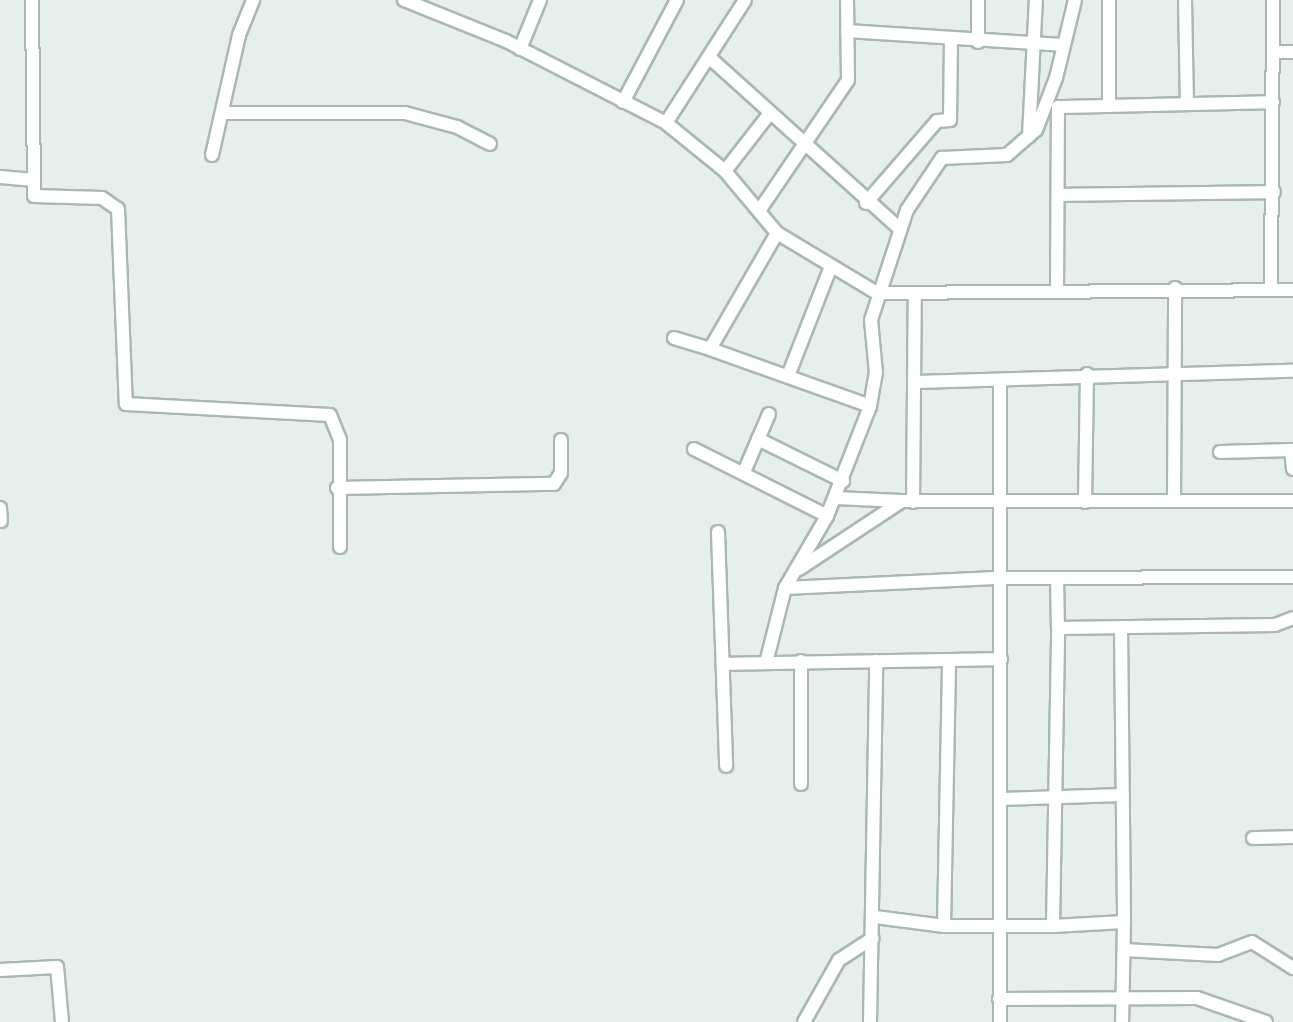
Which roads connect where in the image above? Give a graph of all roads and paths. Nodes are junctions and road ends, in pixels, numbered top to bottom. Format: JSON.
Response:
{"nodes":[{"id":1,"x":32,"y":0,"type":"edge"},
{"id":2,"x":253,"y":0,"type":"edge"},
{"id":3,"x":404,"y":0,"type":"edge"},
{"id":4,"x":540,"y":0,"type":"edge"},
{"id":5,"x":677,"y":0,"type":"edge"},
{"id":6,"x":746,"y":0,"type":"edge"},
{"id":7,"x":847,"y":0,"type":"edge"},
{"id":8,"x":978,"y":0,"type":"edge"},
{"id":9,"x":1036,"y":0,"type":"edge"},
{"id":10,"x":1075,"y":0,"type":"edge"},
{"id":11,"x":1109,"y":0,"type":"edge"},
{"id":12,"x":1185,"y":0,"type":"edge"},
{"id":13,"x":1273,"y":0,"type":"edge"},
{"id":14,"x":847,"y":32,"type":"junction"},
{"id":15,"x":951,"y":41,"type":"junction"},
{"id":16,"x":978,"y":42,"type":"junction"},
{"id":17,"x":1033,"y":44,"type":"junction"},
{"id":18,"x":1062,"y":45,"type":"junction"},
{"id":19,"x":520,"y":49,"type":"junction"},
{"id":20,"x":1273,"y":52,"type":"junction"},
{"id":21,"x":1293,"y":52,"type":"edge"},
{"id":22,"x":710,"y":58,"type":"junction"},
{"id":23,"x":623,"y":102,"type":"junction"},
{"id":24,"x":1273,"y":103,"type":"junction"},
{"id":25,"x":1187,"y":104,"type":"junction"},
{"id":26,"x":1109,"y":106,"type":"junction"},
{"id":27,"x":222,"y":113,"type":"junction"},
{"id":28,"x":770,"y":113,"type":"junction"},
{"id":29,"x":666,"y":123,"type":"junction"},
{"id":30,"x":1029,"y":136,"type":"junction"},
{"id":31,"x":490,"y":144,"type":"dead end"},
{"id":32,"x":804,"y":144,"type":"junction"},
{"id":33,"x":212,"y":155,"type":"dead end"},
{"id":34,"x":725,"y":171,"type":"junction"},
{"id":35,"x":0,"y":177,"type":"edge"},
{"id":36,"x":32,"y":180,"type":"junction"},
{"id":37,"x":1274,"y":192,"type":"junction"},
{"id":38,"x":1058,"y":195,"type":"junction"},
{"id":39,"x":866,"y":203,"type":"junction"},
{"id":40,"x":759,"y":211,"type":"junction"},
{"id":41,"x":900,"y":229,"type":"junction"},
{"id":42,"x":777,"y":233,"type":"junction"},
{"id":43,"x":830,"y":269,"type":"junction"},
{"id":44,"x":1175,"y":288,"type":"junction"},
{"id":45,"x":1271,"y":289,"type":"junction"},
{"id":46,"x":1293,"y":290,"type":"edge"},
{"id":47,"x":1057,"y":291,"type":"junction"},
{"id":48,"x":877,"y":293,"type":"junction"},
{"id":49,"x":915,"y":293,"type":"junction"},
{"id":50,"x":674,"y":338,"type":"dead end"},
{"id":51,"x":710,"y":349,"type":"junction"},
{"id":52,"x":1174,"y":370,"type":"junction"},
{"id":53,"x":1293,"y":371,"type":"edge"},
{"id":54,"x":1087,"y":374,"type":"junction"},
{"id":55,"x":788,"y":376,"type":"junction"},
{"id":56,"x":914,"y":382,"type":"junction"},
{"id":57,"x":1000,"y":382,"type":"junction"},
{"id":58,"x":870,"y":406,"type":"junction"},
{"id":59,"x":769,"y":414,"type":"dead end"},
{"id":60,"x":758,"y":439,"type":"junction"},
{"id":61,"x":561,"y":440,"type":"dead end"},
{"id":62,"x":694,"y":449,"type":"dead end"},
{"id":63,"x":1292,"y":450,"type":"edge"},
{"id":64,"x":1220,"y":452,"type":"dead end"},
{"id":65,"x":1293,"y":469,"type":"edge"},
{"id":66,"x":744,"y":472,"type":"junction"},
{"id":67,"x":843,"y":481,"type":"junction"},
{"id":68,"x":337,"y":488,"type":"junction"},
{"id":69,"x":835,"y":498,"type":"junction"},
{"id":70,"x":1293,"y":500,"type":"edge"},
{"id":71,"x":1174,"y":501,"type":"junction"},
{"id":72,"x":907,"y":502,"type":"junction"},
{"id":73,"x":1001,"y":502,"type":"junction"},
{"id":74,"x":1085,"y":502,"type":"junction"},
{"id":75,"x":827,"y":516,"type":"junction"},
{"id":76,"x":718,"y":532,"type":"dead end"},
{"id":77,"x":340,"y":547,"type":"dead end"},
{"id":78,"x":795,"y":572,"type":"junction"},
{"id":79,"x":1293,"y":576,"type":"edge"},
{"id":80,"x":1001,"y":578,"type":"junction"},
{"id":81,"x":1057,"y":578,"type":"junction"},
{"id":82,"x":785,"y":588,"type":"junction"},
{"id":83,"x":1293,"y":618,"type":"edge"},
{"id":84,"x":1121,"y":626,"type":"junction"},
{"id":85,"x":1058,"y":628,"type":"junction"},
{"id":86,"x":1001,"y":659,"type":"junction"},
{"id":87,"x":876,"y":660,"type":"junction"},
{"id":88,"x":949,"y":660,"type":"junction"},
{"id":89,"x":801,"y":661,"type":"junction"},
{"id":90,"x":766,"y":663,"type":"junction"},
{"id":91,"x":723,"y":664,"type":"junction"},
{"id":92,"x":726,"y":766,"type":"dead end"},
{"id":93,"x":801,"y":784,"type":"dead end"},
{"id":94,"x":1123,"y":795,"type":"junction"},
{"id":95,"x":1055,"y":797,"type":"junction"},
{"id":96,"x":1000,"y":799,"type":"junction"},
{"id":97,"x":1293,"y":836,"type":"edge"},
{"id":98,"x":1254,"y":838,"type":"dead end"},
{"id":99,"x":875,"y":918,"type":"junction"},
{"id":100,"x":1124,"y":922,"type":"junction"},
{"id":101,"x":944,"y":926,"type":"junction"},
{"id":102,"x":1053,"y":926,"type":"junction"},
{"id":103,"x":1000,"y":928,"type":"junction"},
{"id":104,"x":873,"y":938,"type":"junction"},
{"id":105,"x":1124,"y":950,"type":"junction"},
{"id":106,"x":1293,"y":968,"type":"edge"},
{"id":107,"x":0,"y":970,"type":"edge"},
{"id":108,"x":1122,"y":996,"type":"junction"},
{"id":109,"x":999,"y":999,"type":"junction"},
{"id":110,"x":62,"y":1022,"type":"edge"},
{"id":111,"x":804,"y":1022,"type":"edge"},
{"id":112,"x":870,"y":1022,"type":"edge"},
{"id":113,"x":1000,"y":1022,"type":"edge"},
{"id":114,"x":1122,"y":1022,"type":"edge"},
{"id":115,"x":1266,"y":1022,"type":"edge"}],
"edges":[{"from":1,"to":36,"type":"street"},
{"from":2,"to":27,"type":"street"},
{"from":3,"to":19,"type":"street"},
{"from":4,"to":19,"type":"street"},
{"from":5,"to":23,"type":"street"},
{"from":6,"to":22,"type":"street"},
{"from":7,"to":14,"type":"street"},
{"from":8,"to":16,"type":"street"},
{"from":9,"to":17,"type":"street"},
{"from":10,"to":18,"type":"street"},
{"from":11,"to":26,"type":"street"},
{"from":12,"to":25,"type":"street"},
{"from":13,"to":20,"type":"street"},
{"from":14,"to":15,"type":"street"},
{"from":14,"to":32,"type":"street"},
{"from":15,"to":16,"type":"street"},
{"from":15,"to":39,"type":"street"},
{"from":16,"to":17,"type":"street"},
{"from":17,"to":18,"type":"street"},
{"from":17,"to":30,"type":"street"},
{"from":18,"to":30,"type":"street"},
{"from":19,"to":23,"type":"street"},
{"from":20,"to":21,"type":"street"},
{"from":20,"to":24,"type":"street"},
{"from":22,"to":28,"type":"street"},
{"from":22,"to":29,"type":"street"},
{"from":23,"to":29,"type":"street"},
{"from":24,"to":25,"type":"street"},
{"from":24,"to":37,"type":"street"},
{"from":25,"to":26,"type":"street"},
{"from":26,"to":38,"type":"street"},
{"from":27,"to":31,"type":"street"},
{"from":27,"to":33,"type":"street"},
{"from":28,"to":32,"type":"street"},
{"from":28,"to":34,"type":"street"},
{"from":29,"to":34,"type":"street"},
{"from":30,"to":41,"type":"street"},
{"from":32,"to":39,"type":"street"},
{"from":32,"to":40,"type":"street"},
{"from":34,"to":40,"type":"street"},
{"from":35,"to":36,"type":"street"},
{"from":36,"to":68,"type":"street"},
{"from":37,"to":38,"type":"street"},
{"from":37,"to":45,"type":"street"},
{"from":38,"to":47,"type":"street"},
{"from":39,"to":41,"type":"street"},
{"from":40,"to":42,"type":"street"},
{"from":41,"to":48,"type":"street"},
{"from":42,"to":43,"type":"street"},
{"from":42,"to":51,"type":"street"},
{"from":43,"to":48,"type":"street"},
{"from":43,"to":55,"type":"street"},
{"from":44,"to":45,"type":"street"},
{"from":44,"to":47,"type":"street"},
{"from":44,"to":52,"type":"street"},
{"from":45,"to":46,"type":"street"},
{"from":47,"to":49,"type":"street"},
{"from":48,"to":49,"type":"street"},
{"from":48,"to":58,"type":"street"},
{"from":49,"to":56,"type":"street"},
{"from":50,"to":51,"type":"street"},
{"from":51,"to":55,"type":"street"},
{"from":52,"to":53,"type":"street"},
{"from":52,"to":54,"type":"street"},
{"from":52,"to":71,"type":"street"},
{"from":54,"to":57,"type":"street"},
{"from":54,"to":74,"type":"street"},
{"from":55,"to":58,"type":"street"},
{"from":56,"to":57,"type":"street"},
{"from":56,"to":72,"type":"street"},
{"from":57,"to":73,"type":"street"},
{"from":58,"to":67,"type":"street"},
{"from":59,"to":60,"type":"street"},
{"from":60,"to":66,"type":"street"},
{"from":60,"to":67,"type":"street"},
{"from":61,"to":68,"type":"street"},
{"from":62,"to":66,"type":"street"},
{"from":63,"to":64,"type":"street"},
{"from":63,"to":65,"type":"street"},
{"from":66,"to":75,"type":"street"},
{"from":67,"to":69,"type":"street"},
{"from":68,"to":77,"type":"street"},
{"from":69,"to":72,"type":"street"},
{"from":69,"to":75,"type":"street"},
{"from":70,"to":71,"type":"street"},
{"from":71,"to":74,"type":"street"},
{"from":72,"to":73,"type":"street"},
{"from":72,"to":78,"type":"street"},
{"from":73,"to":74,"type":"street"},
{"from":73,"to":80,"type":"street"},
{"from":75,"to":78,"type":"street"},
{"from":76,"to":91,"type":"street"},
{"from":78,"to":82,"type":"street"},
{"from":79,"to":81,"type":"street"},
{"from":80,"to":81,"type":"street"},
{"from":80,"to":82,"type":"street"},
{"from":80,"to":86,"type":"street"},
{"from":81,"to":85,"type":"street"},
{"from":82,"to":90,"type":"street"},
{"from":83,"to":84,"type":"street"},
{"from":84,"to":85,"type":"street"},
{"from":84,"to":94,"type":"street"},
{"from":85,"to":95,"type":"street"},
{"from":86,"to":88,"type":"street"},
{"from":86,"to":96,"type":"street"},
{"from":87,"to":88,"type":"street"},
{"from":87,"to":89,"type":"street"},
{"from":87,"to":99,"type":"street"},
{"from":88,"to":101,"type":"street"},
{"from":89,"to":90,"type":"street"},
{"from":89,"to":93,"type":"street"},
{"from":90,"to":91,"type":"street"},
{"from":91,"to":92,"type":"street"},
{"from":94,"to":95,"type":"street"},
{"from":94,"to":100,"type":"street"},
{"from":95,"to":96,"type":"street"},
{"from":95,"to":102,"type":"street"},
{"from":96,"to":103,"type":"street"},
{"from":97,"to":98,"type":"street"},
{"from":99,"to":101,"type":"street"},
{"from":99,"to":104,"type":"street"},
{"from":100,"to":102,"type":"street"},
{"from":100,"to":105,"type":"street"},
{"from":101,"to":103,"type":"street"},
{"from":102,"to":103,"type":"street"},
{"from":103,"to":109,"type":"street"},
{"from":104,"to":111,"type":"street"},
{"from":104,"to":112,"type":"street"},
{"from":105,"to":106,"type":"street"},
{"from":105,"to":108,"type":"street"},
{"from":107,"to":110,"type":"street"},
{"from":108,"to":109,"type":"street"},
{"from":108,"to":114,"type":"street"},
{"from":108,"to":115,"type":"street"},
{"from":109,"to":113,"type":"street"}]}
